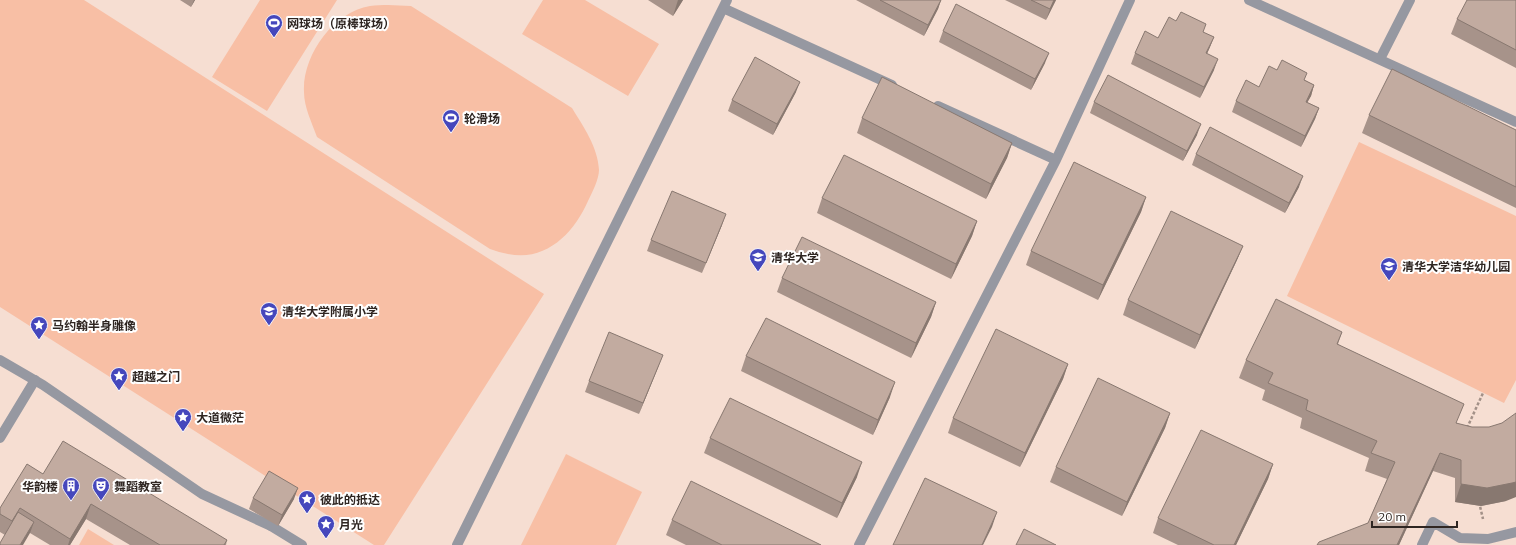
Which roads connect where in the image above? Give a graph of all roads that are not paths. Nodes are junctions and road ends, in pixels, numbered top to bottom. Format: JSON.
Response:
{"nodes":[{"id":1,"x":1130,"y":0,"type":"edge"},
{"id":2,"x":1249,"y":0,"type":"edge"},
{"id":3,"x":1410,"y":0,"type":"edge"},
{"id":4,"x":725,"y":4,"type":"edge"},
{"id":5,"x":1380,"y":59,"type":"junction"},
{"id":6,"x":904,"y":91,"type":"edge"},
{"id":7,"x":926,"y":101,"type":"edge"},
{"id":8,"x":1516,"y":122,"type":"edge"},
{"id":9,"x":1056,"y":160,"type":"junction"},
{"id":10,"x":0,"y":360,"type":"edge"},
{"id":11,"x":35,"y":380,"type":"junction"},
{"id":12,"x":0,"y":438,"type":"edge"},
{"id":13,"x":1516,"y":532,"type":"edge"},
{"id":14,"x":302,"y":545,"type":"edge"},
{"id":15,"x":457,"y":545,"type":"edge"},
{"id":16,"x":859,"y":545,"type":"edge"},
{"id":17,"x":1422,"y":545,"type":"edge"}],
"edges":[{"from":1,"to":9,"type":"street"},
{"from":2,"to":5,"type":"street"},
{"from":3,"to":5,"type":"street"},
{"from":4,"to":6,"type":"street"},
{"from":4,"to":15,"type":"street"},
{"from":5,"to":8,"type":"street"},
{"from":7,"to":9,"type":"street"},
{"from":9,"to":16,"type":"street"},
{"from":10,"to":11,"type":"street"},
{"from":11,"to":12,"type":"street"},
{"from":11,"to":14,"type":"street"},
{"from":13,"to":17,"type":"street"}]}
